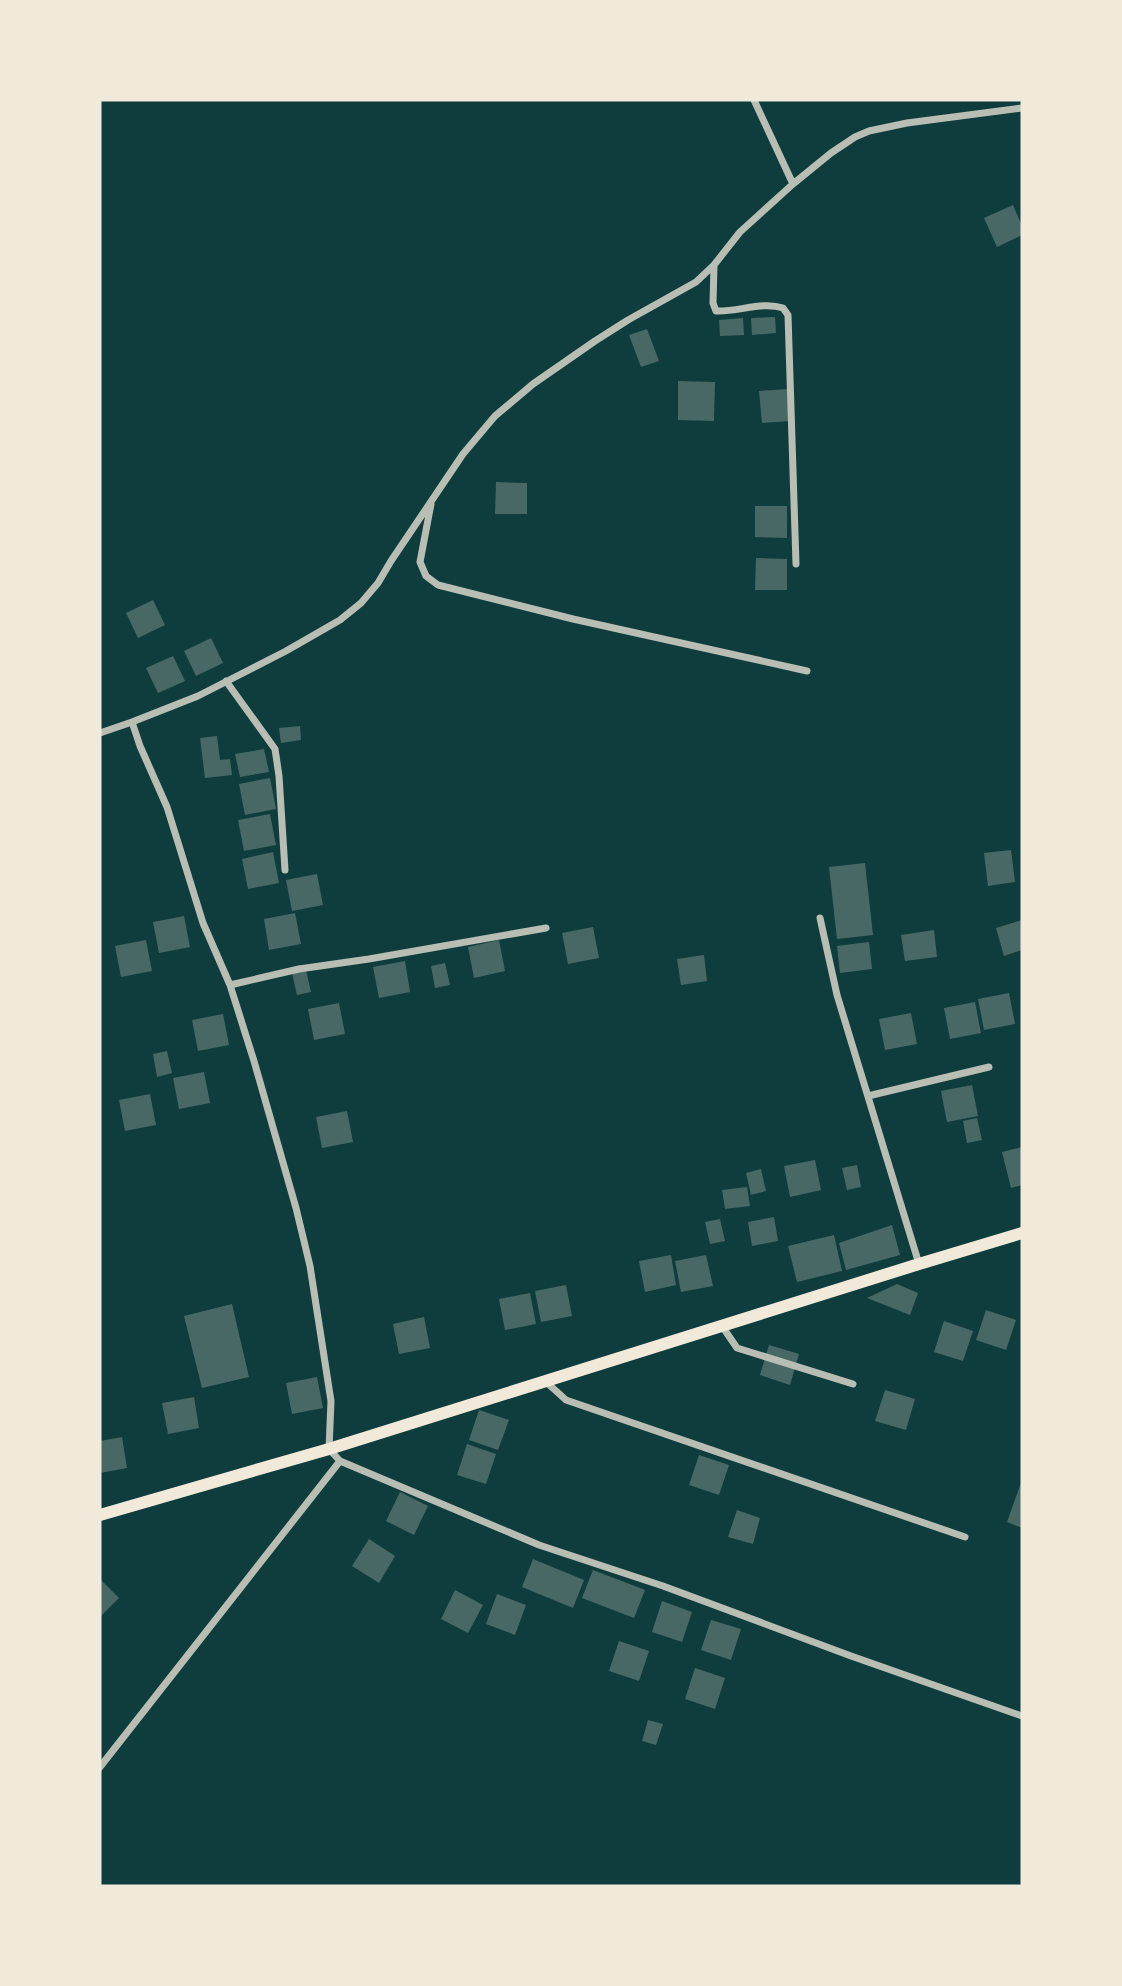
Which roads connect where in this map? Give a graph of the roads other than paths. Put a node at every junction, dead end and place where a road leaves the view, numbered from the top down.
1 (754, 100) edge
2 (1005, 100) edge
3 (1022, 108) edge
4 (1009, 109) junction
5 (793, 184) junction
6 (714, 265) junction
7 (432, 499) junction
8 (796, 564) dead end
9 (807, 671) dead end
10 (226, 681) junction
11 (132, 722) junction
12 (100, 733) edge
13 (285, 870) dead end
14 (820, 918) dead end
15 (546, 928) dead end
16 (230, 985) junction
17 (989, 1067) dead end
18 (868, 1096) junction
19 (1022, 1233) edge
20 (919, 1264) junction
21 (722, 1326) junction
22 (545, 1381) junction
23 (853, 1384) dead end
24 (329, 1449) junction
25 (340, 1461) junction
26 (100, 1515) edge
27 (965, 1537) dead end
28 (1022, 1716) edge
29 (100, 1767) edge

1 - 5 street
2 - 4 street
3 - 4 street
4 - 5 street
5 - 6 street
6 - 7 street
6 - 8 street
7 - 9 street
7 - 10 street
10 - 11 street
10 - 13 street
11 - 12 street
11 - 16 street
14 - 18 street
15 - 16 street
16 - 24 street
17 - 18 street
18 - 20 street
19 - 20 main road
20 - 21 main road
21 - 22 main road
21 - 23 street
22 - 24 main road
22 - 27 street
24 - 25 street
24 - 26 main road
25 - 28 street
25 - 29 street

